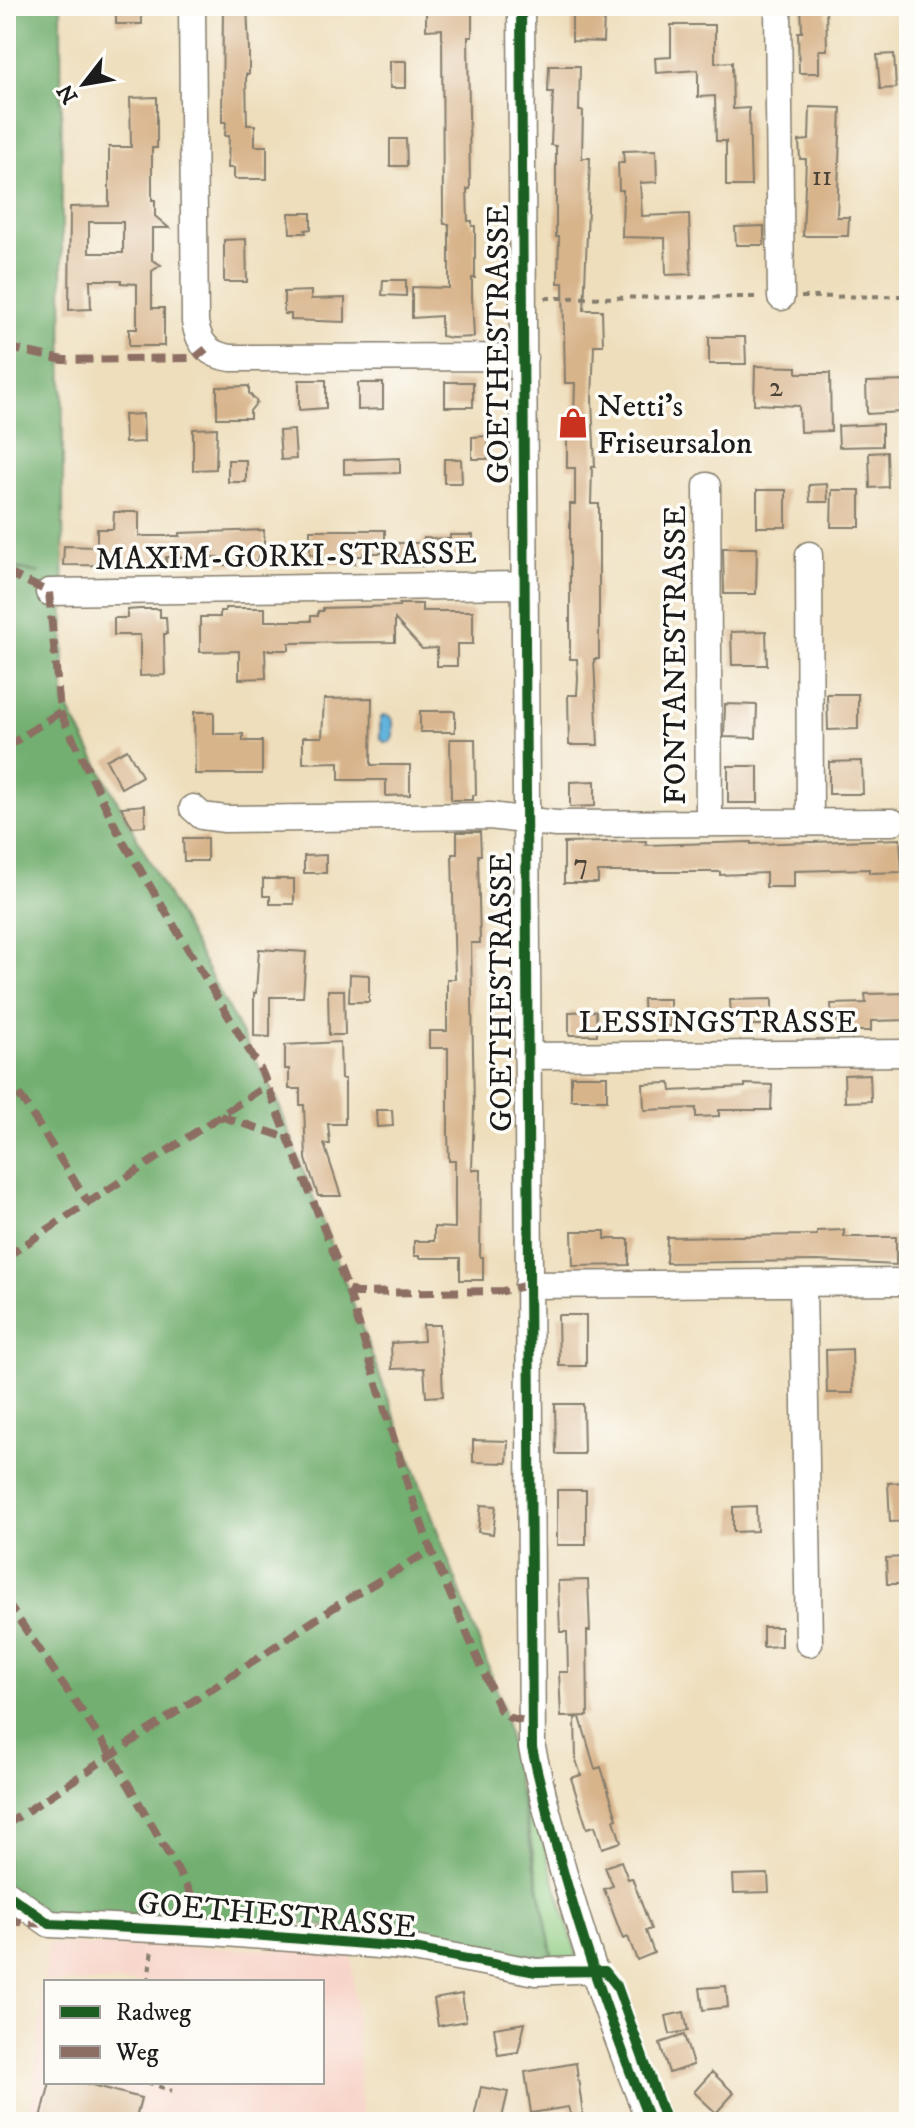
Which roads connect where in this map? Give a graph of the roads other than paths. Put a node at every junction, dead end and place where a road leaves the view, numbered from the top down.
1 (192, 6) edge
2 (521, 6) edge
3 (778, 6) edge
4 (781, 297) dead end
5 (524, 357) junction
6 (707, 486) dead end
7 (809, 555) dead end
8 (525, 585) junction
9 (49, 592) dead end
10 (193, 808) dead end
11 (525, 821) junction
12 (810, 822) junction
13 (892, 822) dead end
14 (709, 823) junction
15 (909, 1053) edge
16 (527, 1056) junction
17 (900, 1282) dead end
18 (803, 1284) junction
19 (528, 1285) junction
20 (809, 1643) dead end
21 (6, 1893) edge
22 (594, 1969) junction
23 (650, 2122) edge

1 - 5 street
2 - 5 street, GOETHESTRASSE
3 - 4 street
5 - 8 street, GOETHESTRASSE
6 - 14 street, FONTANESTRASSE
7 - 12 street
8 - 9 street, MAXIM-GORKI-STRASSE
8 - 11 street, GOETHESTRASSE
10 - 11 street, FONTANESTRASSE
11 - 14 street, FONTANESTRASSE
11 - 16 street, GOETHESTRASSE
12 - 13 street, FONTANESTRASSE
12 - 14 street, FONTANESTRASSE
15 - 16 street, LESSINGSTRASSE
16 - 19 street, GOETHESTRASSE
17 - 18 street
18 - 19 street
18 - 20 street
19 - 22 street, GOETHESTRASSE
21 - 22 street, GOETHESTRASSE
22 - 23 street, GOETHESTRASSE

